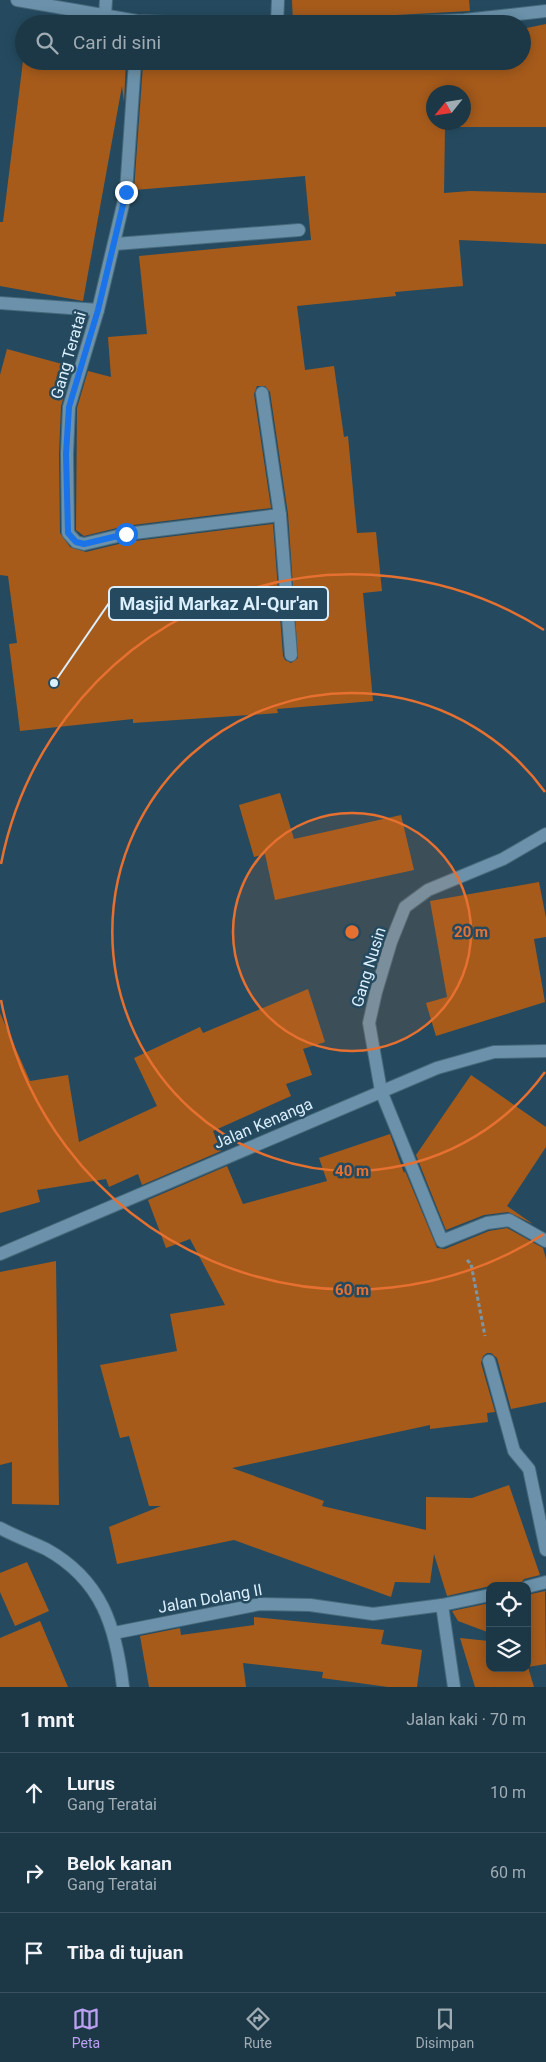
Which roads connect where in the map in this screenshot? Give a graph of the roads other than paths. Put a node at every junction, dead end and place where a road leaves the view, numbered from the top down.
1 (17, 0) edge
2 (106, 0) edge
3 (278, 0) edge
4 (546, 11) edge
5 (105, 15) joint
6 (277, 15) edge
7 (510, 15) edge
8 (134, 70) edge
9 (299, 230) dead end
10 (115, 244) junction
11 (0, 303) edge
12 (98, 310) junction
13 (262, 393) dead end
14 (280, 515) junction
15 (291, 655) dead end
16 (546, 834) edge
17 (546, 1051) edge
18 (380, 1090) junction
19 (546, 1241) edge
20 (0, 1254) edge
21 (489, 1361) road end
22 (0, 1528) edge
23 (546, 1550) edge
24 (546, 1582) edge
25 (531, 1585) edge
26 (486, 1596) edge
27 (442, 1605) junction
28 (114, 1633) junction
29 (123, 1687) edge
30 (454, 1687) edge

1 - 5 street
2 - 5 street
3 - 6 street
4 - 7 street
8 - 10 street, Gang Teratai
9 - 10 street
10 - 12 street, Gang Teratai
11 - 12 street
12 - 14 street, Gang Teratai
13 - 14 street
14 - 15 street
16 - 18 street, Gang Nusin
17 - 18 street, Jalan Kenanga
18 - 19 street, Gang Nusin
18 - 20 street, Jalan Kenanga
21 - 23 street
22 - 28 street
24 - 25 street
26 - 27 street, Jalan Dolang II
27 - 28 street, Jalan Dolang II
27 - 30 street
28 - 29 street

